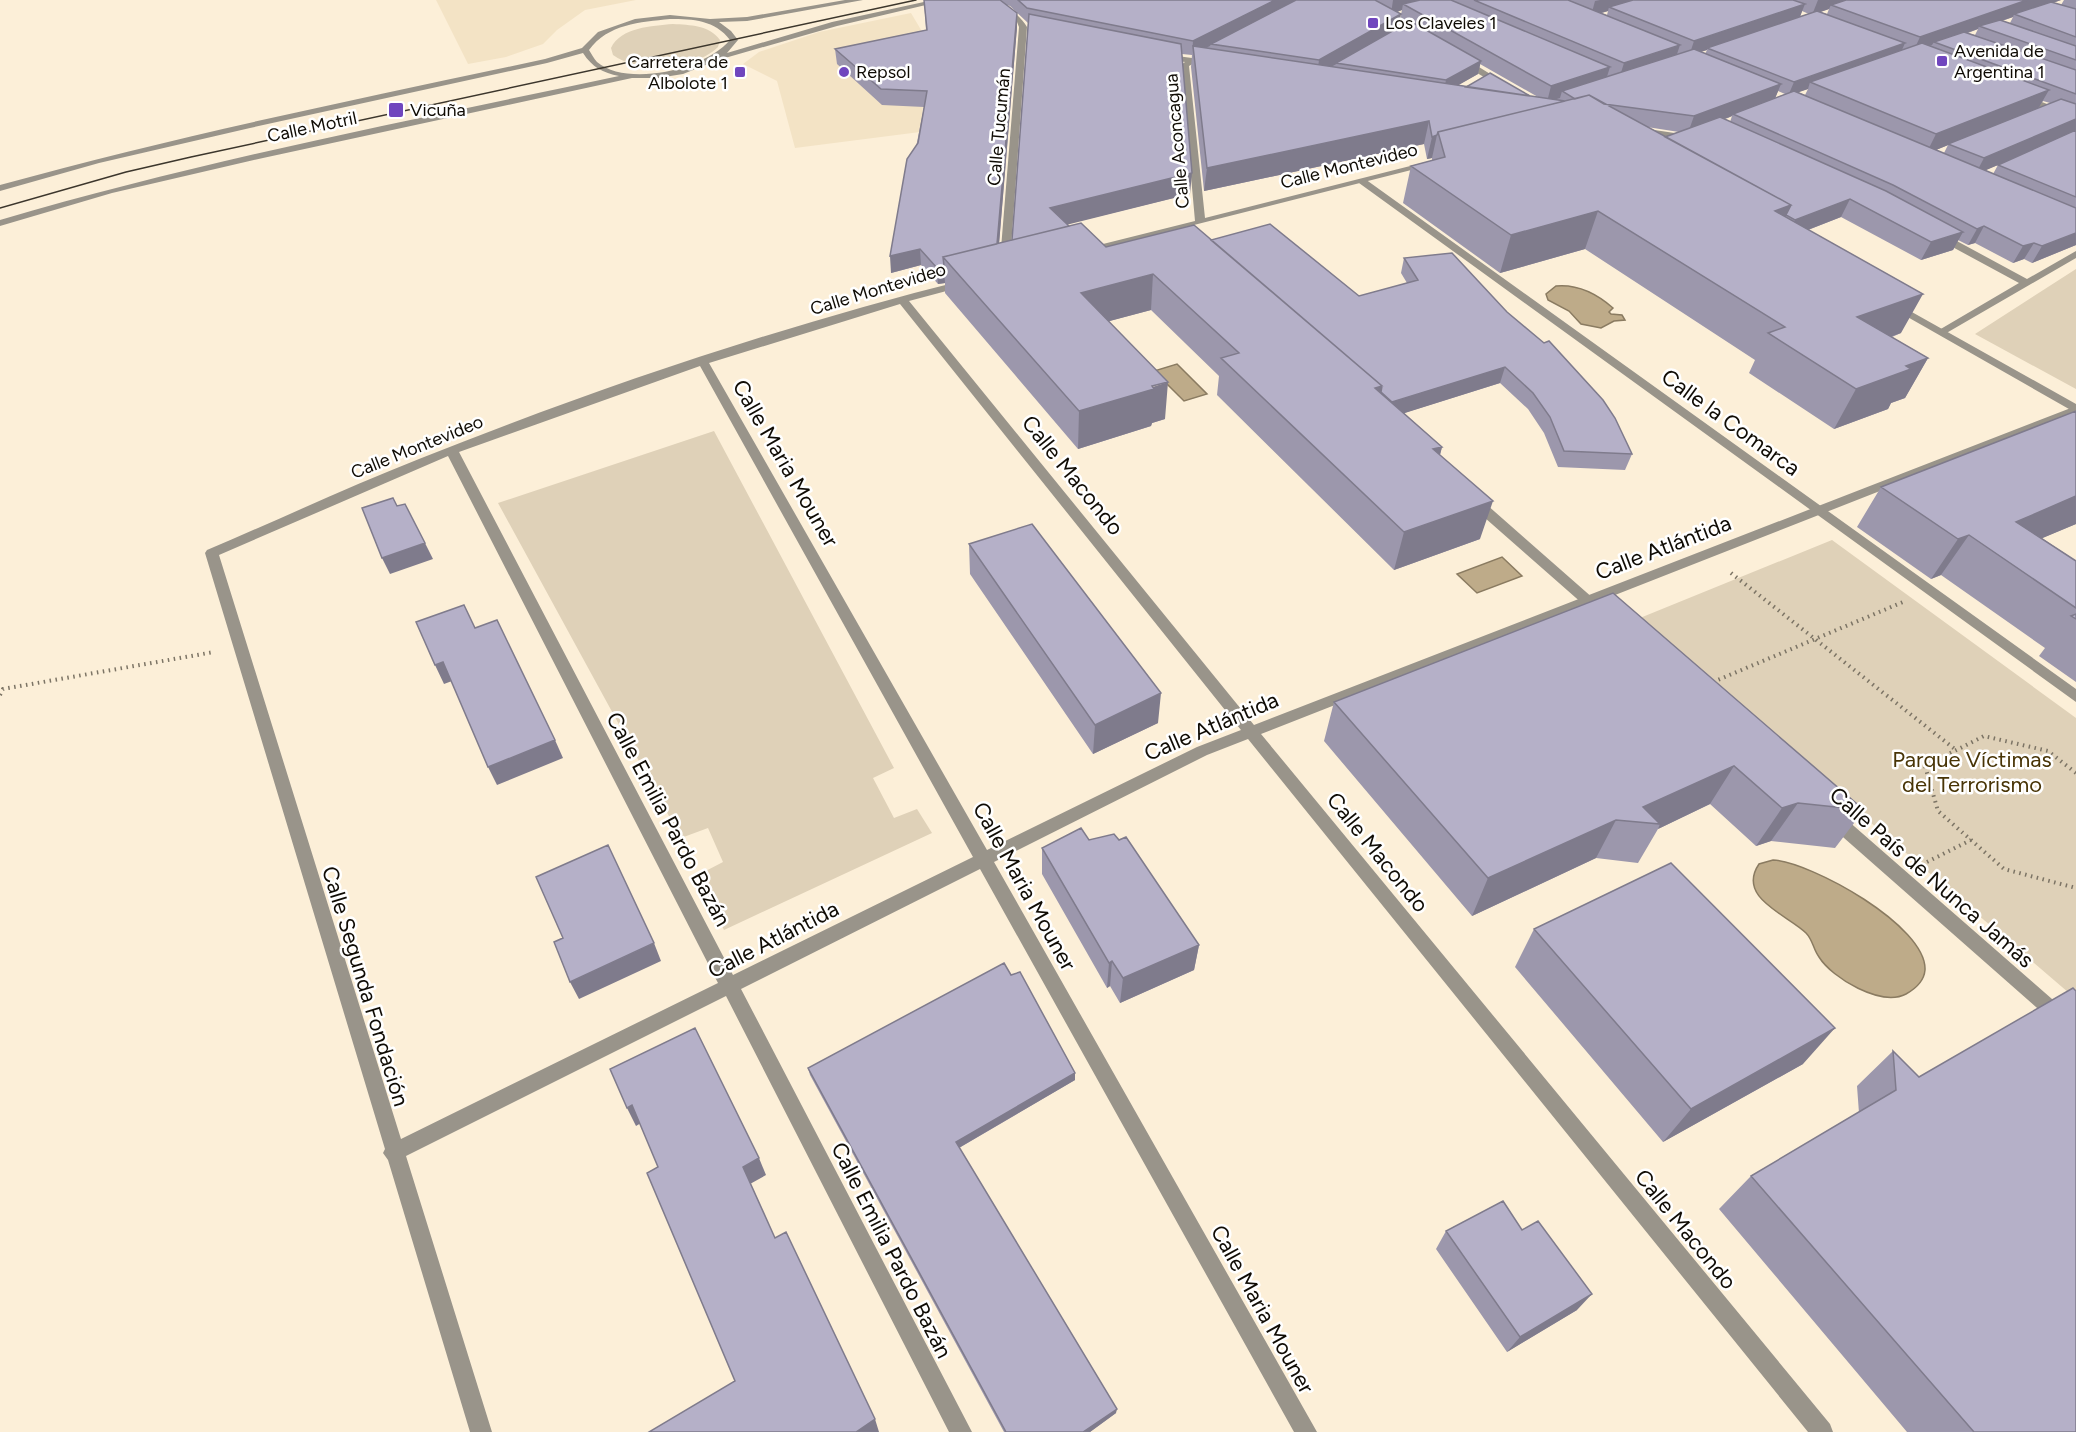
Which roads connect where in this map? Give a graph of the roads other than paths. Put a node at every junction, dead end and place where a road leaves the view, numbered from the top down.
1 (859, 0) edge
2 (943, 0) edge
3 (990, 0) edge
4 (706, 20) junction
5 (1023, 27) junction
6 (1035, 29) edge
7 (585, 50) junction
8 (1213, 51) edge
9 (1159, 54) edge
10 (1457, 58) edge
11 (719, 59) junction
12 (1193, 61) junction
13 (1227, 66) edge
14 (635, 75) junction
15 (1516, 92) edge
16 (2009, 93) edge
17 (2052, 109) junction
18 (2042, 113) edge
19 (2076, 118) edge
20 (1634, 130) edge
21 (1672, 145) edge
22 (1441, 161) edge
23 (1362, 181) junction
24 (0, 188) edge
25 (1200, 222) junction
26 (0, 224) edge
27 (1923, 228) edge
28 (1167, 231) junction
29 (1185, 247) edge
30 (1080, 253) edge
31 (2076, 254) edge
32 (1015, 270) edge
33 (981, 278) edge
34 (2027, 283) junction
35 (1882, 298) edge
36 (902, 299) junction
37 (1943, 332) junction
38 (703, 362) junction
39 (2076, 409) edge
40 (452, 451) junction
41 (1462, 490) edge
42 (1818, 510) junction
43 (212, 553) joint
44 (1587, 601) junction
45 (1604, 616) edge
46 (2076, 697) edge
47 (1251, 732) junction
48 (1821, 807) edge
49 (984, 858) junction
50 (731, 986) junction
51 (2076, 1031) edge
52 (393, 1152) junction
53 (481, 1432) edge
54 (961, 1432) edge
55 (1306, 1432) edge
56 (1822, 1432) edge

1 - 4 street
2 - 11 street
3 - 5 street
4 - 7 street
4 - 11 street
5 - 6 street
5 - 32 street, Calle Tucumán
7 - 14 street
7 - 24 street, Calle Motril
8 - 12 street
9 - 12 street
10 - 15 street
11 - 14 street
12 - 13 street
12 - 25 street, Calle Aconcagua
14 - 26 street, Calle Motril
16 - 17 street
17 - 18 street
17 - 19 street
20 - 21 street
22 - 23 street, Calle Montevideo
23 - 25 street, Calle Montevideo
23 - 42 street, Calle la Comarca
25 - 28 street, Calle Montevideo
27 - 34 street
28 - 29 street
28 - 30 street, Calle Montevideo
31 - 34 street
33 - 36 street, Calle Montevideo
34 - 37 street
35 - 37 street
36 - 38 street, Calle Montevideo
36 - 47 street, Calle Macondo
37 - 39 street
38 - 40 street, Calle Montevideo
38 - 49 street, Calle Maria Mouner
39 - 42 street, Calle Atlántida
40 - 43 street, Calle Montevideo
40 - 50 street, Calle Emilia Pardo Bazán
41 - 44 street
42 - 44 street, Calle Atlántida
42 - 46 street, Calle la Comarca
43 - 52 street, Calle Segunda Fondación
44 - 45 street
44 - 47 street, Calle Atlántida
47 - 49 street, Calle Atlántida
47 - 56 street, Calle Macondo
48 - 51 street, Calle País de Nunca Jamás
49 - 50 street, Calle Atlántida
49 - 55 street, Calle Maria Mouner
50 - 52 street, Calle Atlántida
50 - 54 street, Calle Emilia Pardo Bazán
52 - 53 street, Calle Segunda Fondación

